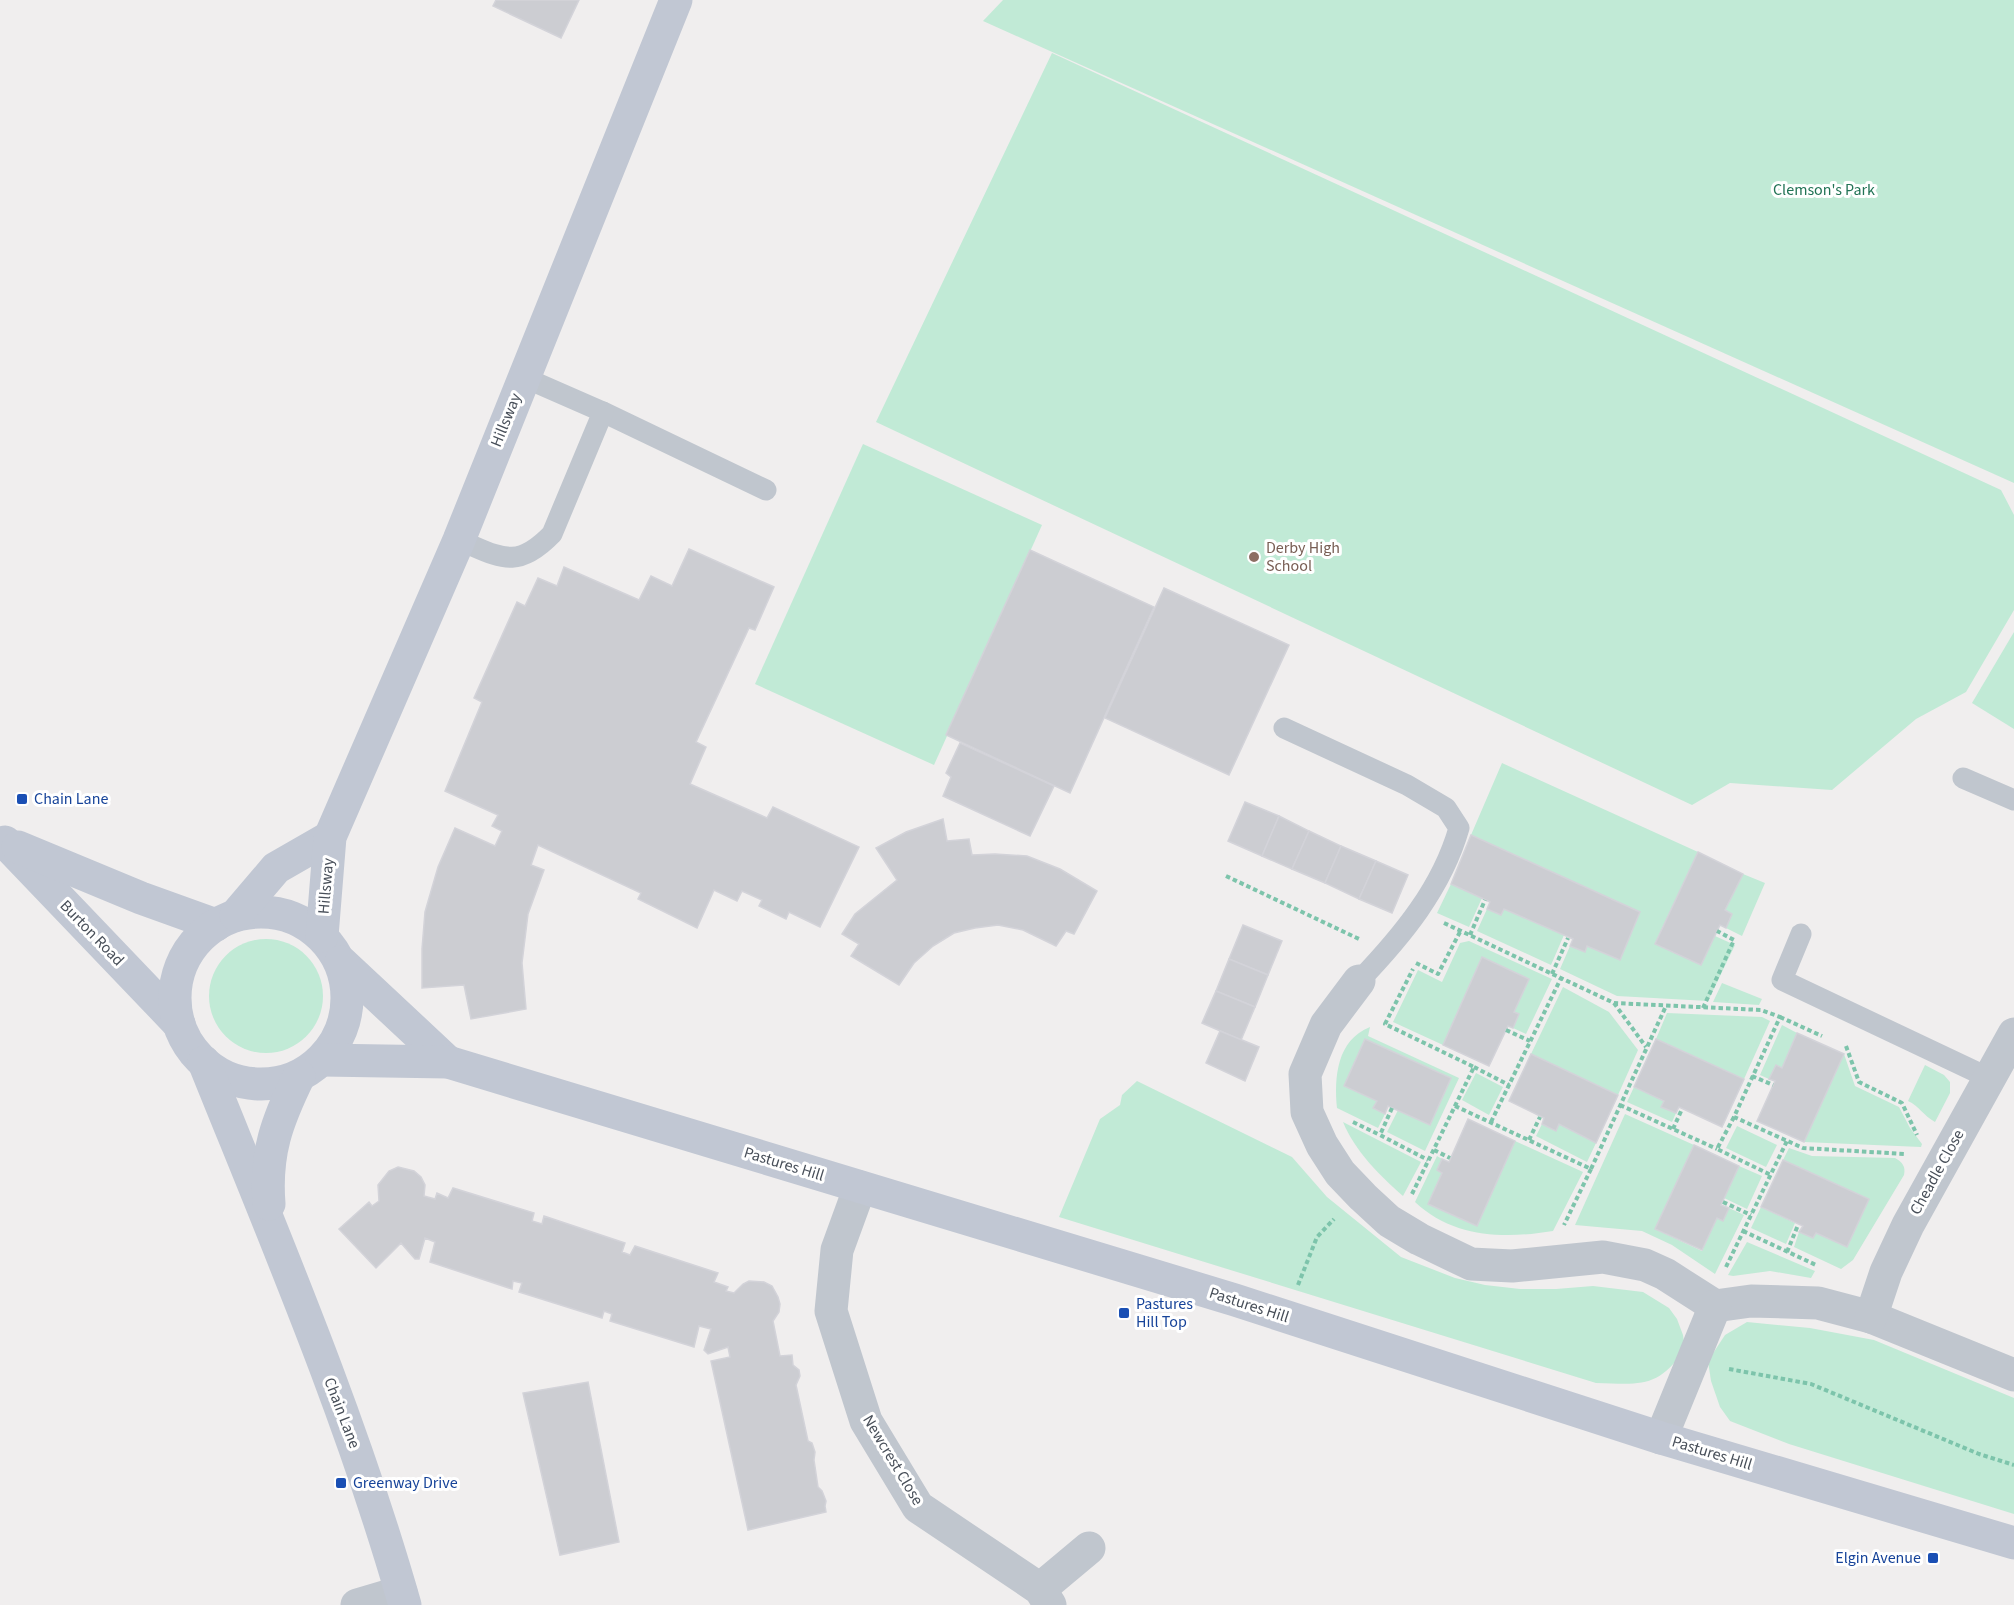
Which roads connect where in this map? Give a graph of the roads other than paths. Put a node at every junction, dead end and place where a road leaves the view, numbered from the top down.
1 (676, 0) edge
2 (523, 377) junction
3 (603, 412) junction
4 (766, 490) dead end
5 (459, 540) junction
6 (1284, 728) dead end
7 (1963, 778) dead end
8 (2014, 800) edge
9 (330, 837) junction
10 (2, 840) edge
11 (226, 920) junction
12 (1801, 934) dead end
13 (322, 936) junction
14 (341, 962) junction
15 (1359, 981) joint
16 (179, 1024) junction
17 (2014, 1034) edge
18 (204, 1062) junction
19 (448, 1062) junction
20 (311, 1068) junction
21 (1989, 1078) junction
22 (860, 1187) junction
23 (270, 1224) junction
24 (1712, 1304) junction
25 (1871, 1317) junction
26 (2014, 1375) edge
27 (1661, 1438) junction
28 (2014, 1543) edge
29 (1089, 1548) dead end
30 (1045, 1597) edge
31 (403, 1598) edge
32 (357, 1605) edge

1 - 2 street, Hillsway
2 - 3 lane
2 - 5 street, Hillsway
3 - 4 lane
3 - 5 lane
5 - 9 street, Hillsway
6 - 15 lane
7 - 8 lane
9 - 11 street, Hillsway
9 - 13 street, Hillsway
10 - 11 street, Burton Road
10 - 16 street, Burton Road
11 - 13 street
11 - 16 street
12 - 21 lane
13 - 14 street
14 - 19 street, Pastures Hill
14 - 20 street
15 - 24 street
16 - 18 street
17 - 21 street, Cheadle Close
18 - 20 street
18 - 23 street, Chain Lane
19 - 20 street, Pastures Hill
19 - 22 street, Pastures Hill
20 - 23 street, Chain Lane
21 - 25 street, Cheadle Close
22 - 27 street, Pastures Hill
22 - 30 street, Newcrest Close
23 - 31 street, Chain Lane
24 - 25 street
24 - 27 street
25 - 26 street
27 - 28 street, Pastures Hill
29 - 30 street
31 - 32 street

